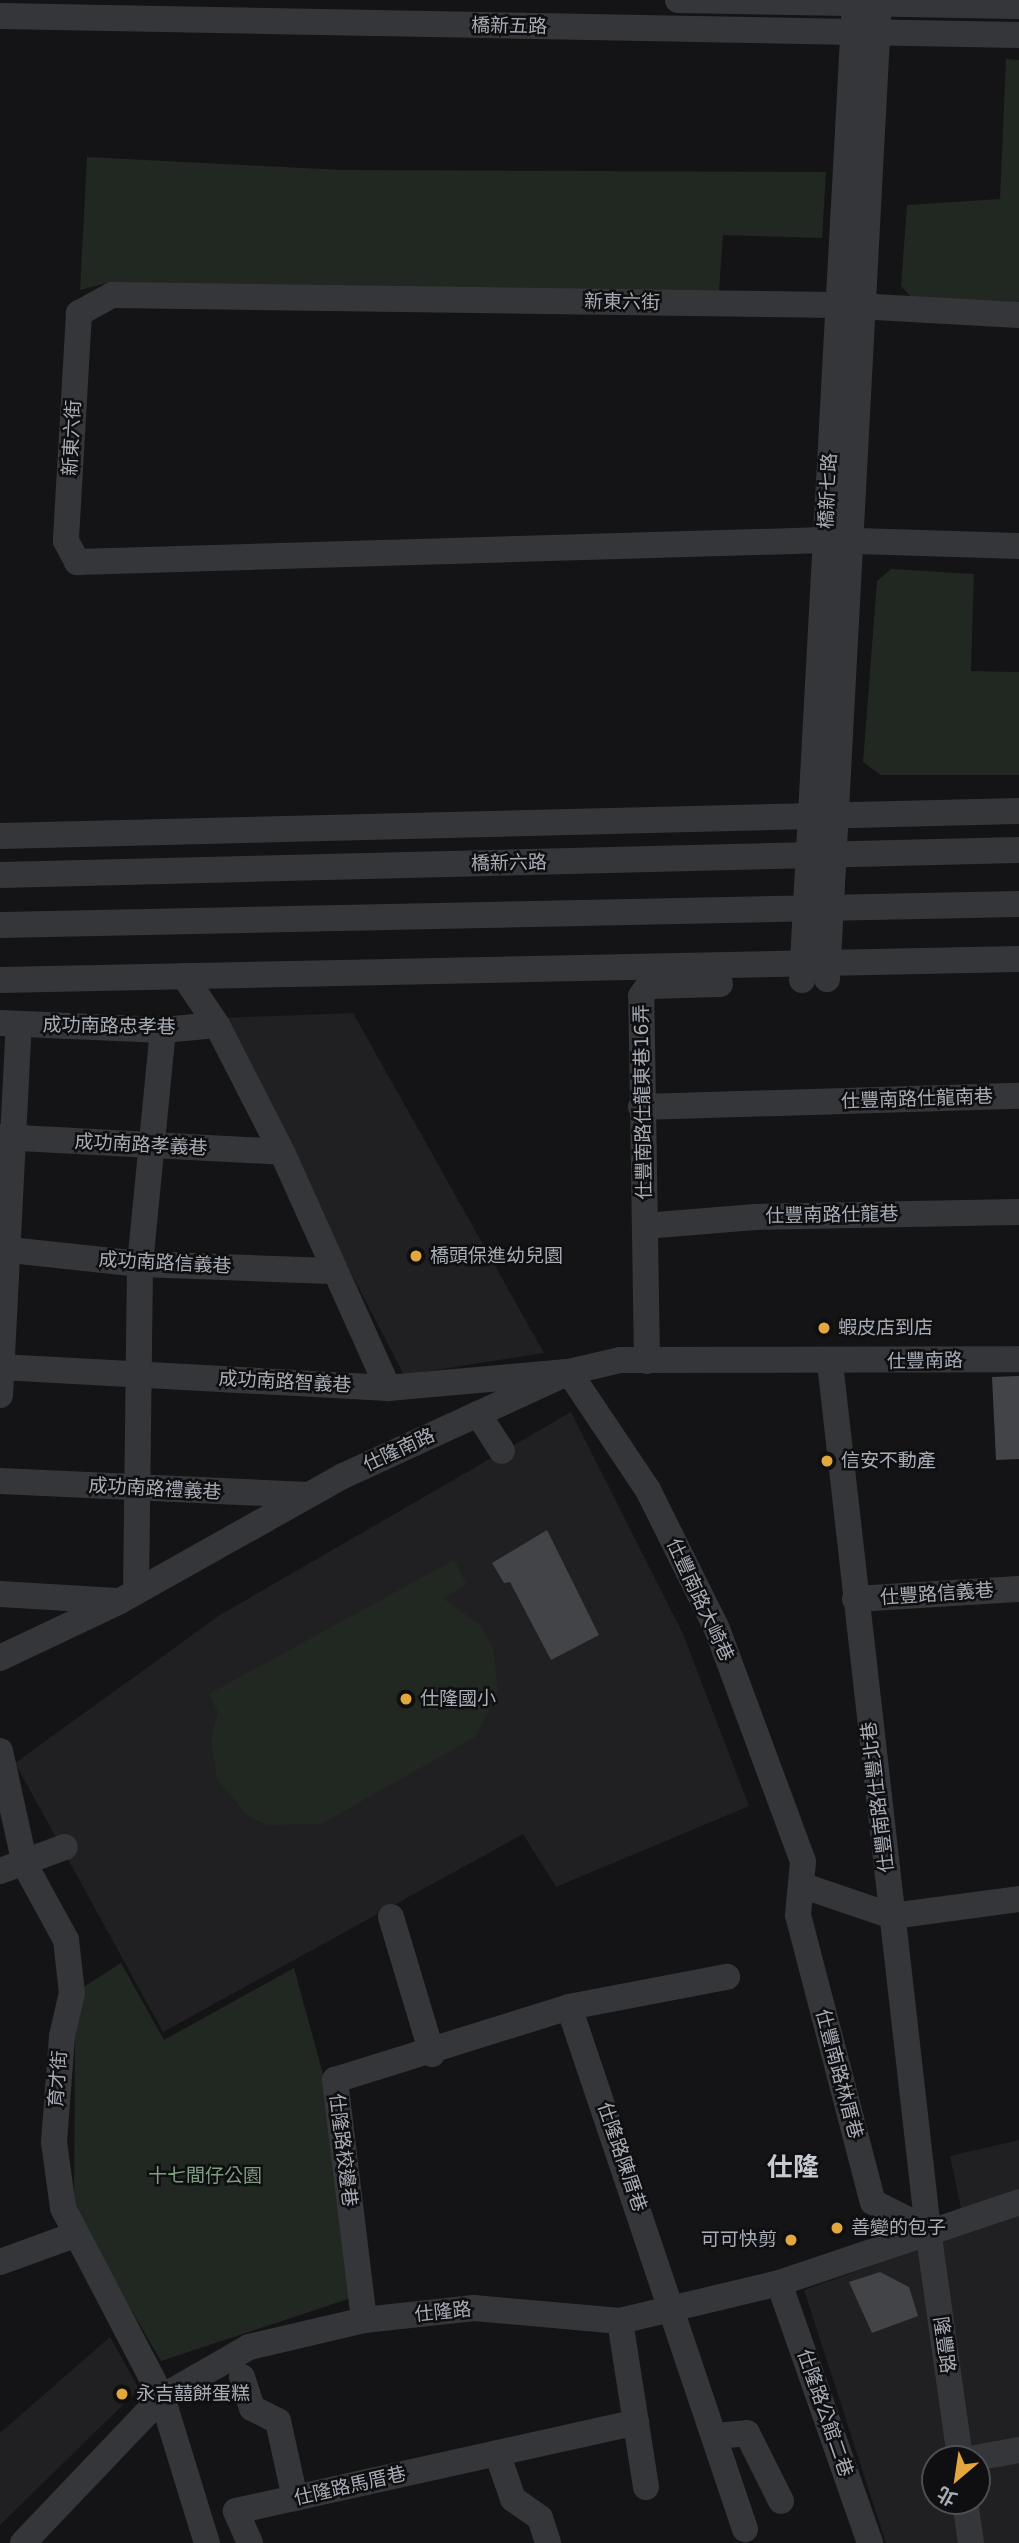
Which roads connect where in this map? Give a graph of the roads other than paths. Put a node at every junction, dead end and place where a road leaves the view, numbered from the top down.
1 (678, 0) edge
2 (867, 2) edge
3 (1019, 6) edge
4 (0, 16) edge
5 (865, 33) junction
6 (1019, 35) edge
7 (850, 306) junction
8 (1019, 315) edge
9 (837, 540) junction
10 (1019, 546) edge
11 (1019, 811) edge
12 (821, 816) junction
13 (0, 836) edge
14 (1019, 850) edge
15 (818, 855) junction
16 (0, 875) edge
17 (1019, 904) edge
18 (817, 908) junction
19 (0, 925) edge
20 (1019, 959) edge
21 (815, 972) junction
22 (184, 976) junction
23 (0, 980) edge
24 (10, 1024) edge
25 (217, 1025) junction
26 (163, 1030) junction
27 (1019, 1096) edge
28 (641, 1107) junction
29 (5, 1137) edge
30 (153, 1146) junction
31 (282, 1152) junction
32 (1019, 1212) edge
33 (645, 1226) junction
34 (3, 1250) edge
35 (140, 1264) junction
36 (331, 1271) junction
37 (1019, 1359) edge
38 (647, 1361) junction
39 (830, 1363) junction
40 (1, 1367) edge
41 (569, 1371) junction
42 (138, 1374) junction
43 (387, 1388) junction
44 (0, 1395) edge
45 (478, 1414) junction
46 (502, 1451) dead end
47 (0, 1481) edge
48 (139, 1490) junction
49 (309, 1495) junction
50 (1019, 1589) edge
51 (0, 1594) edge
52 (128, 1596) junction
53 (855, 1599) junction
54 (0, 1658) edge
55 (0, 1751) edge
56 (65, 1847) dead end
57 (13, 1868) edge
58 (801, 1885) junction
59 (1019, 1899) edge
60 (892, 1916) junction
61 (391, 1917) dead end
62 (727, 1977) dead end
63 (569, 2007) junction
64 (432, 2054) junction
65 (1019, 2202) edge
66 (928, 2230) junction
67 (74, 2235) junction
68 (0, 2262) edge
69 (779, 2283) junction
70 (674, 2307) junction
71 (364, 2320) junction
72 (620, 2321) junction
73 (242, 2377) dead end
74 (162, 2397) junction
75 (636, 2422) junction
76 (715, 2436) junction
77 (958, 2445) edge
78 (1019, 2450) edge
79 (497, 2453) junction
80 (991, 2455) edge
81 (646, 2487) dead end
82 (295, 2498) junction
83 (781, 2501) dead end
84 (967, 2515) edge
85 (746, 2529) dead end
86 (23, 2543) edge
87 (207, 2543) edge
88 (250, 2543) edge
89 (548, 2543) edge
90 (870, 2543) edge
91 (971, 2543) edge

1 - 2 street
2 - 3 street
2 - 5 street, 橋新七路
4 - 5 street, 橋新五路
5 - 6 street, 橋新五路
5 - 7 street, 橋新七路
7 - 8 street, 新東六街
7 - 9 street, 橋新七路
7 - 9 street, 新東六街
9 - 10 street, 新東六街
9 - 12 street, 橋新七路
11 - 12 street, 橋新六路
12 - 13 street, 橋新六路
12 - 15 street, 橋新七路
14 - 15 street, 橋新六路
15 - 16 street, 橋新六路
15 - 18 street, 橋新七路
17 - 18 street
18 - 19 street
18 - 21 street, 橋新七路
20 - 21 street, 仕豐南路仕龍東巷16弄
21 - 22 street
21 - 28 street, 仕豐南路仕龍東巷16弄
22 - 23 street
22 - 25 street
24 - 26 street, 成功南路忠孝巷
24 - 29 street
25 - 26 street, 成功南路忠孝巷
25 - 31 street
26 - 30 street
27 - 28 street, 仕豐南路仕龍南巷
28 - 33 street, 仕豐南路仕龍東巷16弄
29 - 30 street, 成功南路孝義巷
29 - 34 street
30 - 31 street, 成功南路孝義巷
30 - 35 street
31 - 36 street
32 - 33 street, 仕豐南路仕龍巷
33 - 38 street, 仕豐南路仕龍東巷16弄
34 - 35 street, 成功南路信義巷
34 - 40 street
35 - 36 street, 成功南路信義巷
35 - 42 street
36 - 43 street
37 - 39 street, 仕豐南路
38 - 39 street, 仕隆南路
38 - 41 street, 仕隆南路
39 - 53 street, 仕豐南路仕豐北巷
40 - 42 street, 成功南路智義巷
40 - 44 street
41 - 43 street, 成功南路智義巷
41 - 45 street, 仕隆南路
41 - 58 street, 仕豐南路大崎巷
42 - 43 street, 成功南路智義巷
42 - 48 street
45 - 46 street
45 - 49 street, 仕隆南路
47 - 48 street, 成功南路禮義巷
48 - 49 street, 成功南路禮義巷
48 - 52 street
49 - 52 street, 仕隆南路
50 - 53 street, 仕豐路信義巷
51 - 52 street
52 - 54 street, 仕隆南路
53 - 60 street, 仕豐南路仕豐北巷
55 - 57 street, 育才街
56 - 57 street
57 - 67 street, 育才街
58 - 60 street
58 - 66 street, 仕豐南路林厝巷
59 - 60 street
60 - 66 street, 仕豐南路仕豐北巷
61 - 64 street
62 - 63 street, 仕隆路校邊巷
63 - 64 street, 仕隆路校邊巷
63 - 70 street, 仕隆路陳厝巷
64 - 71 street, 仕隆路校邊巷
65 - 66 street, 仕隆路
66 - 69 street, 仕隆路
66 - 77 street, 隆豐路
67 - 68 street
67 - 74 street, 育才街
69 - 70 street, 仕隆路
69 - 90 street, 仕隆路公館二巷
70 - 72 street, 仕隆路
70 - 76 street, 仕隆路陳厝巷
71 - 72 street, 仕隆路
71 - 74 street, 仕隆路
72 - 75 street
73 - 82 street
74 - 86 street, 仕隆路
74 - 87 street, 育才街
75 - 79 street, 仕隆路馬厝巷
75 - 81 street
76 - 83 street
76 - 85 street, 仕隆路陳厝巷
78 - 80 street
79 - 82 street, 仕隆路馬厝巷
79 - 89 street
82 - 88 street, 仕隆路馬厝巷
84 - 91 street

